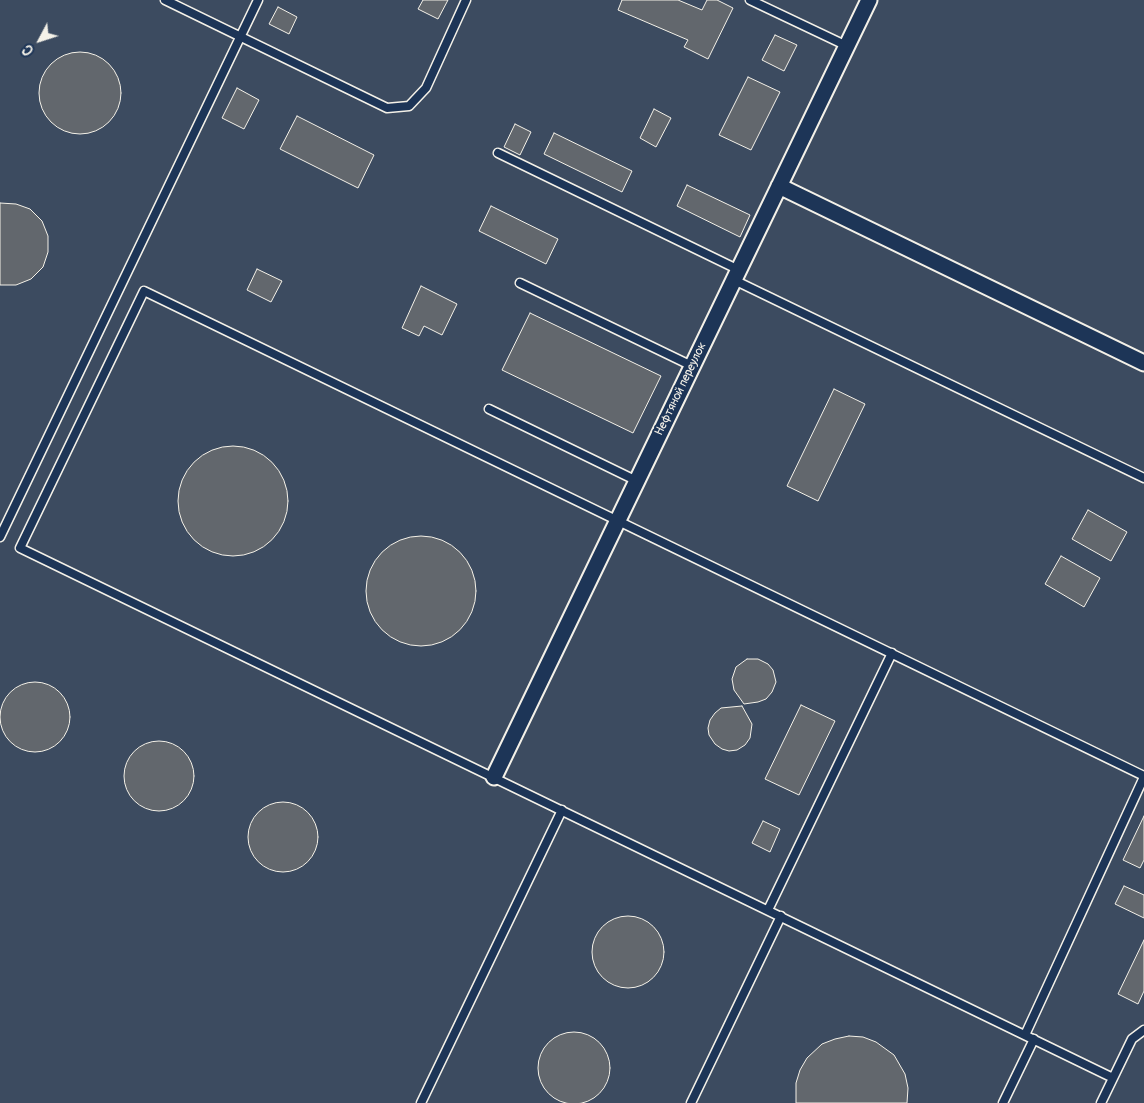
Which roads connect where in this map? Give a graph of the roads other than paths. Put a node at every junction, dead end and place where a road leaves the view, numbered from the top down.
1 (165, 0) edge
2 (258, 0) edge
3 (466, 0) edge
4 (750, 0) edge
5 (869, 0) edge
6 (241, 37) junction
7 (847, 46) junction
8 (498, 154) dead end
9 (779, 186) junction
10 (736, 275) junction
11 (520, 283) dead end
12 (1144, 363) edge
13 (692, 366) junction
14 (488, 409) dead end
15 (1144, 478) edge
16 (637, 481) junction
17 (618, 520) junction
18 (0, 537) edge
19 (892, 653) junction
20 (1144, 776) edge
21 (494, 778) junction
22 (562, 810) junction
23 (768, 910) junction
24 (781, 916) junction
25 (1144, 1030) edge
26 (1025, 1035) junction
27 (1034, 1039) junction
28 (1113, 1078) junction
29 (421, 1103) edge
30 (691, 1103) edge
31 (1003, 1103) edge
32 (1101, 1103) edge

1 - 6 lane
2 - 6 lane
3 - 6 lane
4 - 7 lane
5 - 7 street, Нефтяной переулок
6 - 18 lane
7 - 9 street, Нефтяной переулок
8 - 10 lane
9 - 10 street, Нефтяной переулок
9 - 12 street
10 - 13 street, Нефтяной переулок
10 - 15 lane
11 - 13 lane
13 - 16 street, Нефтяной переулок
14 - 16 lane
16 - 17 street, Нефтяной переулок
17 - 19 lane
17 - 21 street, Нефтяной переулок
17 - 21 lane
19 - 20 lane
19 - 23 lane
20 - 26 lane
21 - 22 lane
22 - 23 lane
22 - 29 lane
23 - 24 lane
24 - 26 lane
24 - 30 lane
25 - 28 lane
26 - 27 lane
27 - 28 lane
27 - 31 lane
28 - 32 lane

